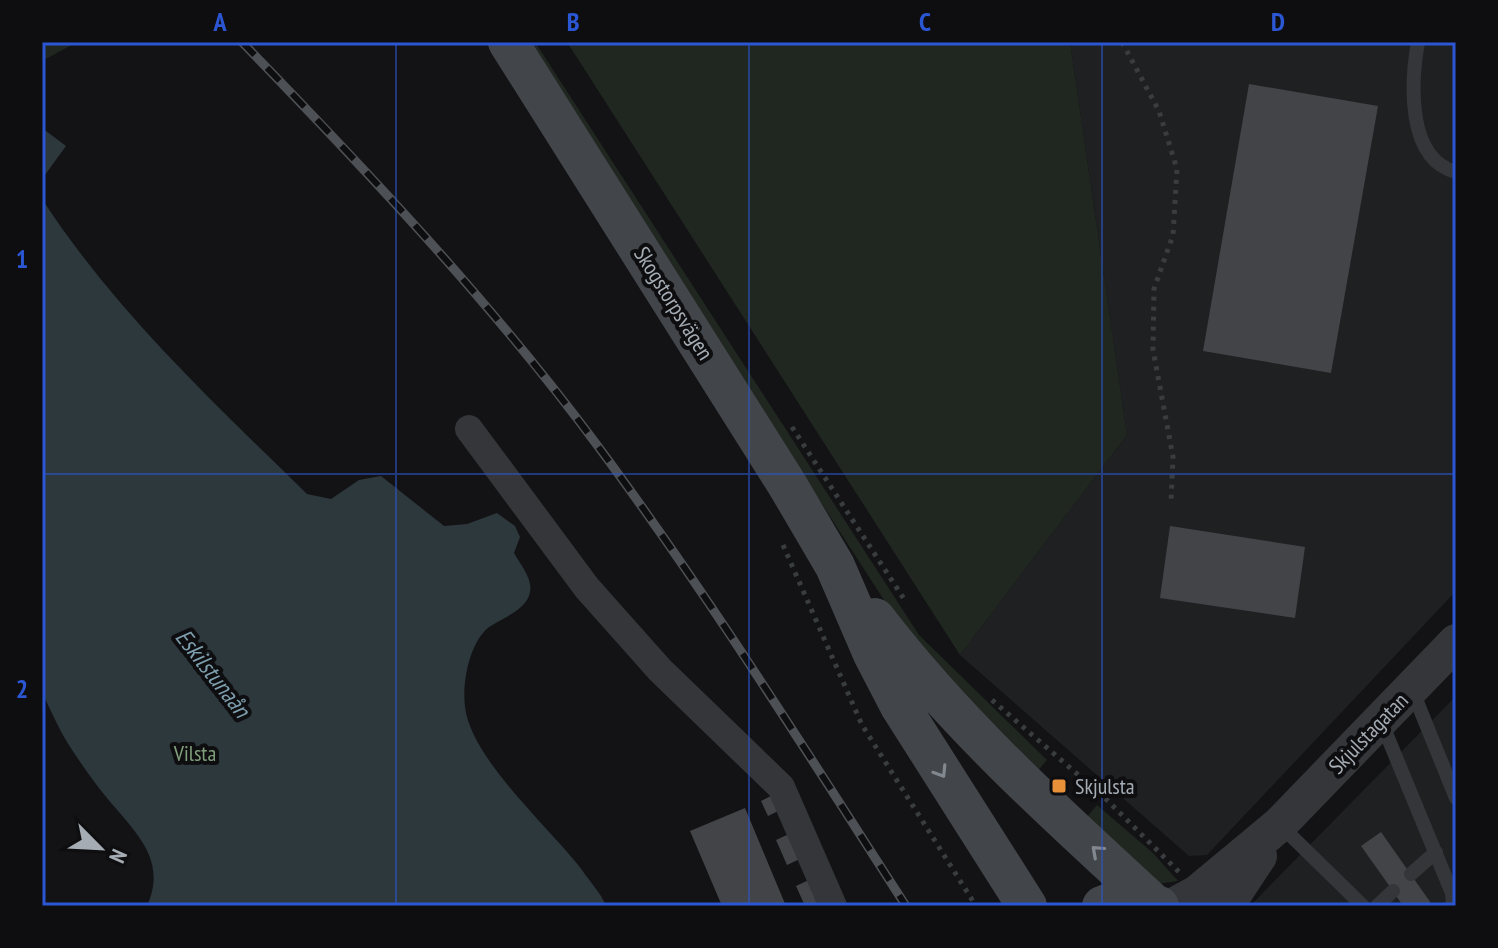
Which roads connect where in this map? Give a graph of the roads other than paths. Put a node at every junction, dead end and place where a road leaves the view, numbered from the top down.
1 (508, 42) edge
2 (1418, 42) edge
3 (1456, 172) edge
4 (469, 429) dead end
5 (835, 566) junction
6 (1456, 642) edge
7 (1411, 688) junction
8 (1380, 719) junction
9 (1456, 798) edge
10 (1280, 824) junction
11 (1436, 852) junction
12 (1411, 874) dead end
13 (1393, 891) dead end
14 (1168, 899) edge
15 (1350, 899) edge
16 (833, 906) edge
17 (1027, 906) edge
18 (1102, 906) edge
19 (1226, 906) edge
20 (1363, 906) edge
21 (1377, 906) edge
22 (1453, 906) edge

1 - 5 main road, Skogstorpsvägen
2 - 3 lane
4 - 16 street
14 -> 5 main road, Skogstorpsvägen
5 -> 17 main road, Skogstorpsvägen
6 - 7 street, Skjulstagatan
7 - 8 street, Skjulstagatan
7 - 9 lane
8 - 10 street, Skjulstagatan
8 - 11 lane
10 - 14 street, Skjulstagatan
10 - 15 lane
10 - 19 street, Skjulstagatan
11 - 12 lane
11 - 22 lane
13 - 21 lane
14 - 18 main road
15 - 20 lane

